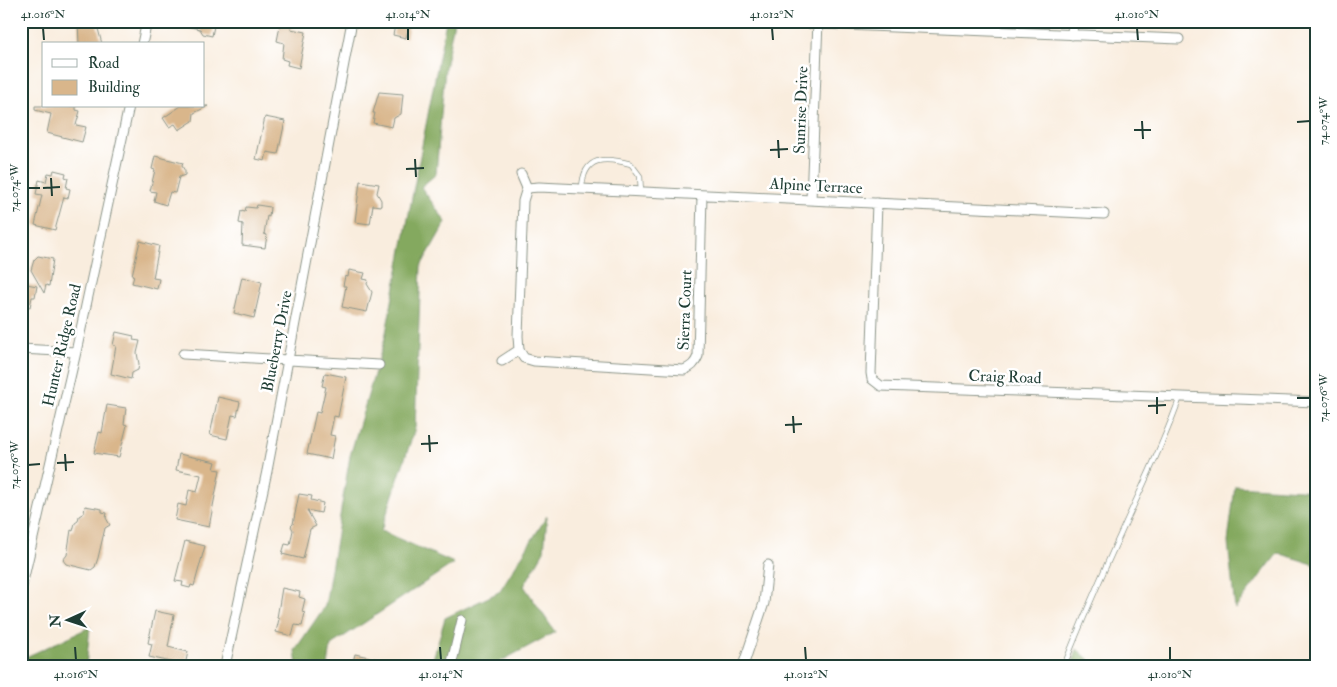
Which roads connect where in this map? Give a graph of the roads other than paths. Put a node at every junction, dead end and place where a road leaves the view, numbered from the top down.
1 (147, 21) edge
2 (352, 21) edge
3 (750, 21) edge
4 (1073, 21) edge
5 (818, 22) edge
6 (1072, 35) junction
7 (1179, 40) dead end
8 (142, 42) edge
9 (129, 108) edge
10 (521, 174) dead end
11 (527, 188) junction
12 (582, 189) junction
13 (641, 192) junction
14 (702, 195) junction
15 (811, 200) junction
16 (877, 203) junction
17 (1104, 214) dead end
18 (21, 349) edge
19 (518, 350) junction
20 (76, 352) junction
21 (183, 354) dead end
22 (288, 359) junction
23 (502, 361) dead end
24 (379, 365) dead end
25 (1180, 397) junction
26 (1316, 402) edge
27 (768, 566) dead end
28 (21, 590) edge
29 (462, 620) dead end
30 (225, 666) edge
31 (451, 666) edge
32 (743, 666) edge
33 (1064, 666) edge

1 - 8 street
2 - 22 street, Blueberry Drive
3 - 5 street
4 - 6 street
5 - 6 street
5 - 15 street, Sunrise Drive
6 - 7 street
9 - 20 street, Hunter Ridge Road
10 - 11 street
11 - 12 street, Alpine Terrace
11 - 19 street
12 - 13 street, Alpine Terrace
12 - 13 lane
13 - 14 street, Alpine Terrace
14 - 15 street, Alpine Terrace
14 - 19 street, Sierra Court
15 - 16 street, Alpine Terrace
16 - 17 street, Alpine Terrace
16 - 25 street, Craig Road
18 - 20 street
19 - 23 street
20 - 28 street, Hunter Ridge Road
21 - 22 street
22 - 24 street
22 - 30 street, Blueberry Drive
25 - 26 street, Craig Road
25 - 33 lane
27 - 32 street
29 - 31 street

